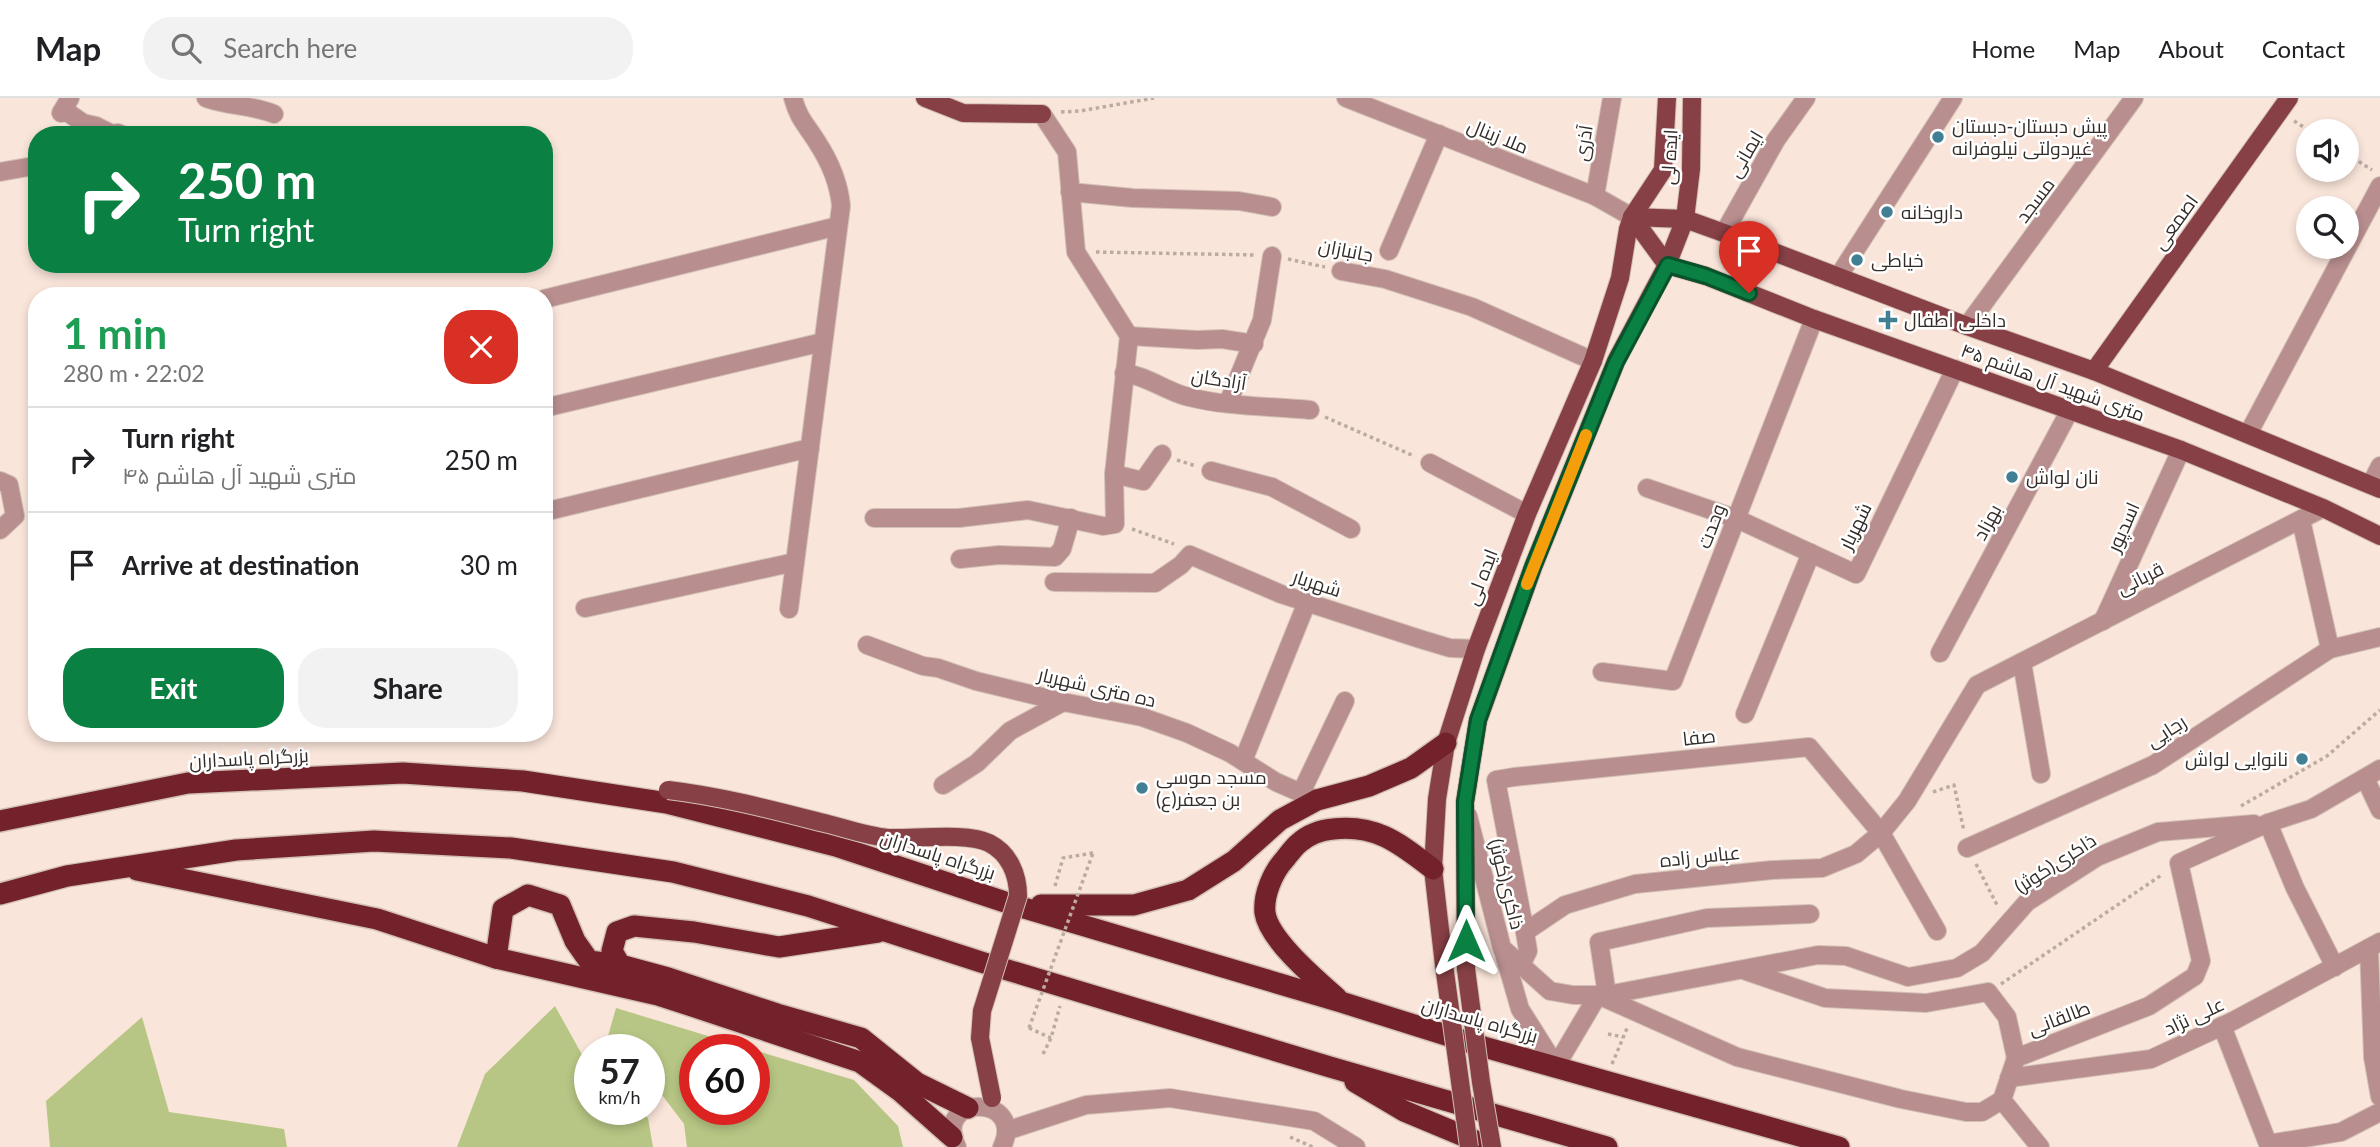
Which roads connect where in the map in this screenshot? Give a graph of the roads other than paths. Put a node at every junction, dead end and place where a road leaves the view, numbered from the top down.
1 (70, 98) edge
2 (206, 98) edge
3 (793, 98) edge
4 (925, 98) edge
5 (1346, 98) edge
6 (1612, 98) edge
7 (1667, 98) edge
8 (1692, 98) edge
9 (1806, 98) edge
10 (1953, 98) edge
11 (2134, 98) edge
12 (2289, 98) edge
13 (274, 114) dead end
14 (1042, 114) joint
15 (96, 126) edge
16 (1438, 134) junction
17 (28, 167) edge
18 (0, 172) edge
19 (2380, 186) edge
20 (1070, 192) junction
21 (1595, 196) junction
22 (1272, 207) dead end
23 (1632, 217) junction
24 (1685, 219) junction
25 (838, 226) junction
26 (1724, 233) junction
27 (1388, 251) dead end
28 (1272, 256) road end
29 (1668, 265) junction
30 (1341, 271) road end
31 (1838, 277) junction
32 (553, 297) edge
33 (1814, 319) junction
34 (1968, 326) junction
35 (1129, 335) junction
36 (823, 342) junction
37 (1254, 344) junction
38 (1593, 361) junction
39 (1955, 369) junction
40 (2094, 371) junction
41 (1124, 373) junction
42 (1228, 403) junction
43 (553, 406) edge
44 (1310, 410) road end
45 (2070, 410) junction
46 (2248, 434) junction
47 (810, 449) junction
48 (2181, 450) junction
49 (1162, 454) road end
50 (1430, 463) road end
51 (2380, 466) edge
52 (1211, 471) road end
53 (1114, 474) junction
54 (0, 481) edge
55 (2377, 486) edge
56 (1647, 488) dead end
57 (2323, 508) junction
58 (553, 510) edge
59 (1527, 514) junction
60 (1071, 518) junction
61 (874, 519) dead end
62 (1737, 519) junction
63 (2301, 520) junction
64 (0, 530) edge
65 (1351, 530) dead end
66 (2380, 536) edge
67 (1811, 554) junction
68 (960, 559) dead end
69 (795, 562) junction
70 (1054, 582) dead end
71 (1307, 602) junction
72 (585, 608) dead end
73 (789, 609) dead end
74 (2103, 621) junction
75 (2380, 637) edge
76 (867, 645) dead end
77 (1476, 649) junction
78 (2330, 649) junction
79 (1940, 653) dead end
80 (2022, 662) junction
81 (1602, 672) dead end
82 (1345, 701) dead end
83 (1063, 702) junction
84 (1745, 714) dead end
85 (1446, 743) junction
86 (1242, 761) junction
87 (2373, 773) edge
88 (2041, 774) dead end
89 (943, 785) dead end
90 (622, 797) junction
91 (1309, 797) junction
92 (1465, 802) junction
93 (2380, 810) edge
94 (0, 821) edge
95 (2268, 823) junction
96 (1881, 833) junction
97 (1967, 848) dead end
98 (125, 867) junction
99 (1433, 869) junction
100 (0, 894) edge
101 (1014, 905) junction
102 (1810, 914) dead end
103 (884, 931) junction
104 (1937, 931) dead end
105 (1525, 932) junction
106 (2374, 945) edge
107 (1502, 948) junction
108 (496, 958) junction
109 (620, 965) junction
110 (1521, 965) junction
111 (2335, 967) junction
112 (1743, 970) junction
113 (1602, 995) junction
114 (1341, 1002) junction
115 (2222, 1026) junction
116 (2376, 1057) edge
117 (2016, 1058) junction
118 (1556, 1066) junction
119 (1330, 1067) junction
120 (2009, 1078) junction
121 (2380, 1097) edge
122 (2002, 1100) junction
123 (992, 1103) junction
124 (968, 1108) junction
125 (2380, 1112) edge
126 (1004, 1139) edge
127 (955, 1142) edge
128 (1356, 1147) edge
129 (1469, 1147) edge
130 (1491, 1147) edge
131 (1607, 1147) edge
132 (1839, 1147) edge
133 (2040, 1147) edge

1 - 15 street
2 - 13 street
3 - 25 street
4 - 14 main road
5 - 16 street, ملا زینال
6 - 21 street, آذری
7 - 23 main road, ایده لى
8 - 24 main road, ایده لى
9 - 26 street, ایمانی
10 - 31 street
11 - 34 street, مسجد
12 - 40 main road, اصمعی
14 - 20 street
16 - 21 street, ملا زینال
16 - 27 street
17 - 18 street
19 - 46 street
20 - 22 street
20 - 35 street
21 - 23 street, ملا زینال
23 - 24 main road, ۴۵ متری شهید آل هاشم
23 - 29 main road
23 - 38 main road, ایده لی
24 - 26 main road, ۴۵ متری شهید آل هاشم
24 - 29 main road, ایده لى
25 - 32 street
25 - 36 street
26 - 31 main road, ۴۵ متری شهید آل هاشم
28 - 37 street
29 - 33 main road, ۴۵ متری شهید آل هاشم
29 - 92 main road
30 - 38 street, جانبازان
31 - 34 main road, ۴۵ متری شهید آل هاشم
33 - 39 main road, ۴۵ متری شهید آل هاشم
33 - 62 street, وحدت
34 - 40 main road, ۴۵ متری شهید آل هاشم
35 - 37 street
35 - 41 street
36 - 43 street
36 - 47 street
37 - 42 street
38 - 59 main road, ایده لی
39 - 45 main road, ۴۵ متری شهید آل هاشم
39 - 67 street, شهریار
40 - 46 main road, ۴۵ متری شهید آل هاشم
41 - 42 street, آزادگان
41 - 53 street
42 - 44 street, آزادگان
45 - 48 main road, ۴۵ متری شهید آل هاشم
45 - 79 street, بهزاد
46 - 55 main road, ۴۵ متری شهید آل هاشم
47 - 58 street
47 - 69 street
48 - 57 main road, ۴۵ متری شهید آل هاشم
48 - 74 street, اسدپور
49 - 53 street
50 - 59 street
51 - 55 street
52 - 65 street
53 - 60 street
54 - 64 street
56 - 62 street, شهریار
57 - 63 street, قربانی
57 - 66 main road, ۴۵ متری شهید آل هاشم
59 - 77 main road, ایده لی
60 - 61 street
60 - 68 street
62 - 67 street, شهریار
62 - 81 street, وحدت
63 - 74 street, قربانی
63 - 78 street
67 - 84 street
69 - 72 street
69 - 73 street
70 - 71 street, شهریار
71 - 77 street, شهریار
71 - 86 street
74 - 80 street, قربانی
75 - 78 street, رجایی
76 - 83 street, ده متری شهریار
77 - 85 main road, ایده لی
78 - 97 street, رجایی
80 - 88 street
80 - 96 street, قربانی
82 - 91 street
83 - 86 street, ده متری شهریار
83 - 89 street
85 - 91 highway
85 - 99 main road, ایده لی
86 - 91 street, ده متری شهریار
87 - 93 street
87 - 95 street
90 - 94 highway, بزرگراه پاسداران
90 - 101 highway, بزرگراه پاسداران
90 - 123 main road, bridge
91 - 101 highway
92 - 107 street, ذاکری(کوثر)
92 - 130 main road, bridge
95 - 111 street
95 - 112 street, ذاکری(کوثر)
95 - 117 street, طالقانی
96 - 104 street
96 - 105 street, عباس زاده
96 - 105 street, صفا
98 - 100 highway
98 - 103 highway
98 - 108 highway
99 - 114 highway
99 - 129 main road, ایده لی, bridge
101 - 114 highway, بزرگراه پاسداران
102 - 113 street
103 - 109 highway
103 - 119 highway
105 - 110 street, صفا
106 - 111 street, علی نژاد
106 - 116 street
107 - 110 street, ذاکری(کوثر)
107 - 118 street
108 - 109 highway
108 - 127 highway
109 - 124 highway
110 - 113 street, ذاکری(کوثر)
111 - 115 street, علی نژاد
112 - 113 street, ذاکری(کوثر)
112 - 117 street
113 - 118 street
113 - 122 street
114 - 118 highway, بزرگراه پاسداران
115 - 120 street, علی نژاد
115 - 125 street
116 - 121 street
117 - 120 street, طالقانی
118 - 132 highway, بزرگراه پاسداران
119 - 130 highway
119 - 131 highway
120 - 122 street, طالقانی
122 - 133 street
123 - 124 street
123 - 126 street
124 - 127 street
126 - 128 street

